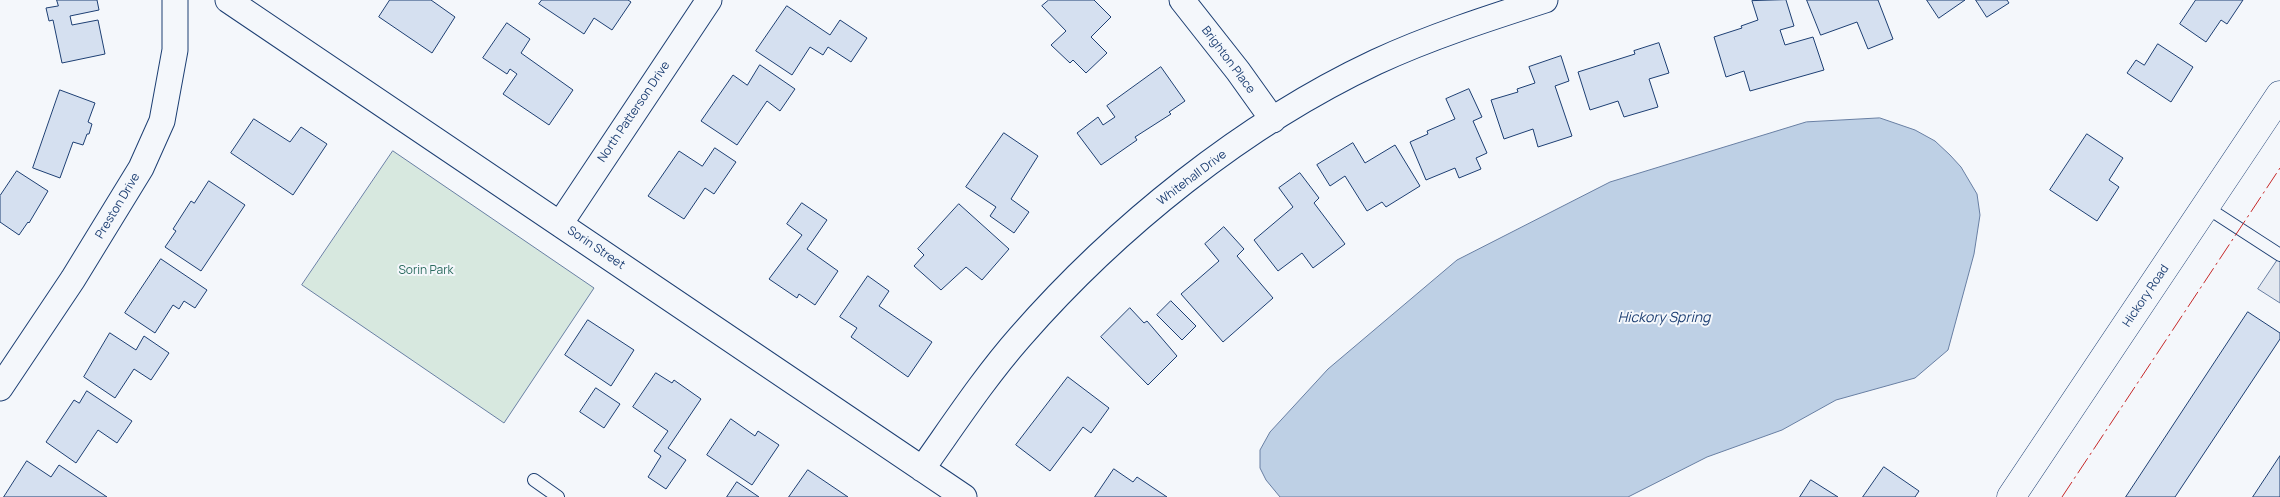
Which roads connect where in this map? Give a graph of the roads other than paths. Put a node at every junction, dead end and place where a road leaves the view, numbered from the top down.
1 (175, 0) edge
2 (228, 0) edge
3 (709, 0) edge
4 (1182, 0) edge
5 (1546, 0) edge
6 (2280, 95) edge
7 (1273, 120) junction
8 (2206, 207) junction
9 (560, 224) junction
10 (2280, 255) edge
11 (0, 388) edge
12 (922, 469) junction
13 (534, 480) dead end
14 (558, 497) edge
15 (964, 497) edge
16 (2011, 497) edge

1 - 11 street, Preston Drive
2 - 9 street, Sorin Street
3 - 9 street, North Patterson Drive
4 - 7 street, Brighton Place
5 - 7 street, Whitehall Drive
6 - 8 street, Hickory Road
7 - 12 street, Whitehall Drive
8 - 10 lane
8 - 16 street, Hickory Road
9 - 12 street, Sorin Street
12 - 15 street, Sorin Street
13 - 14 lane

